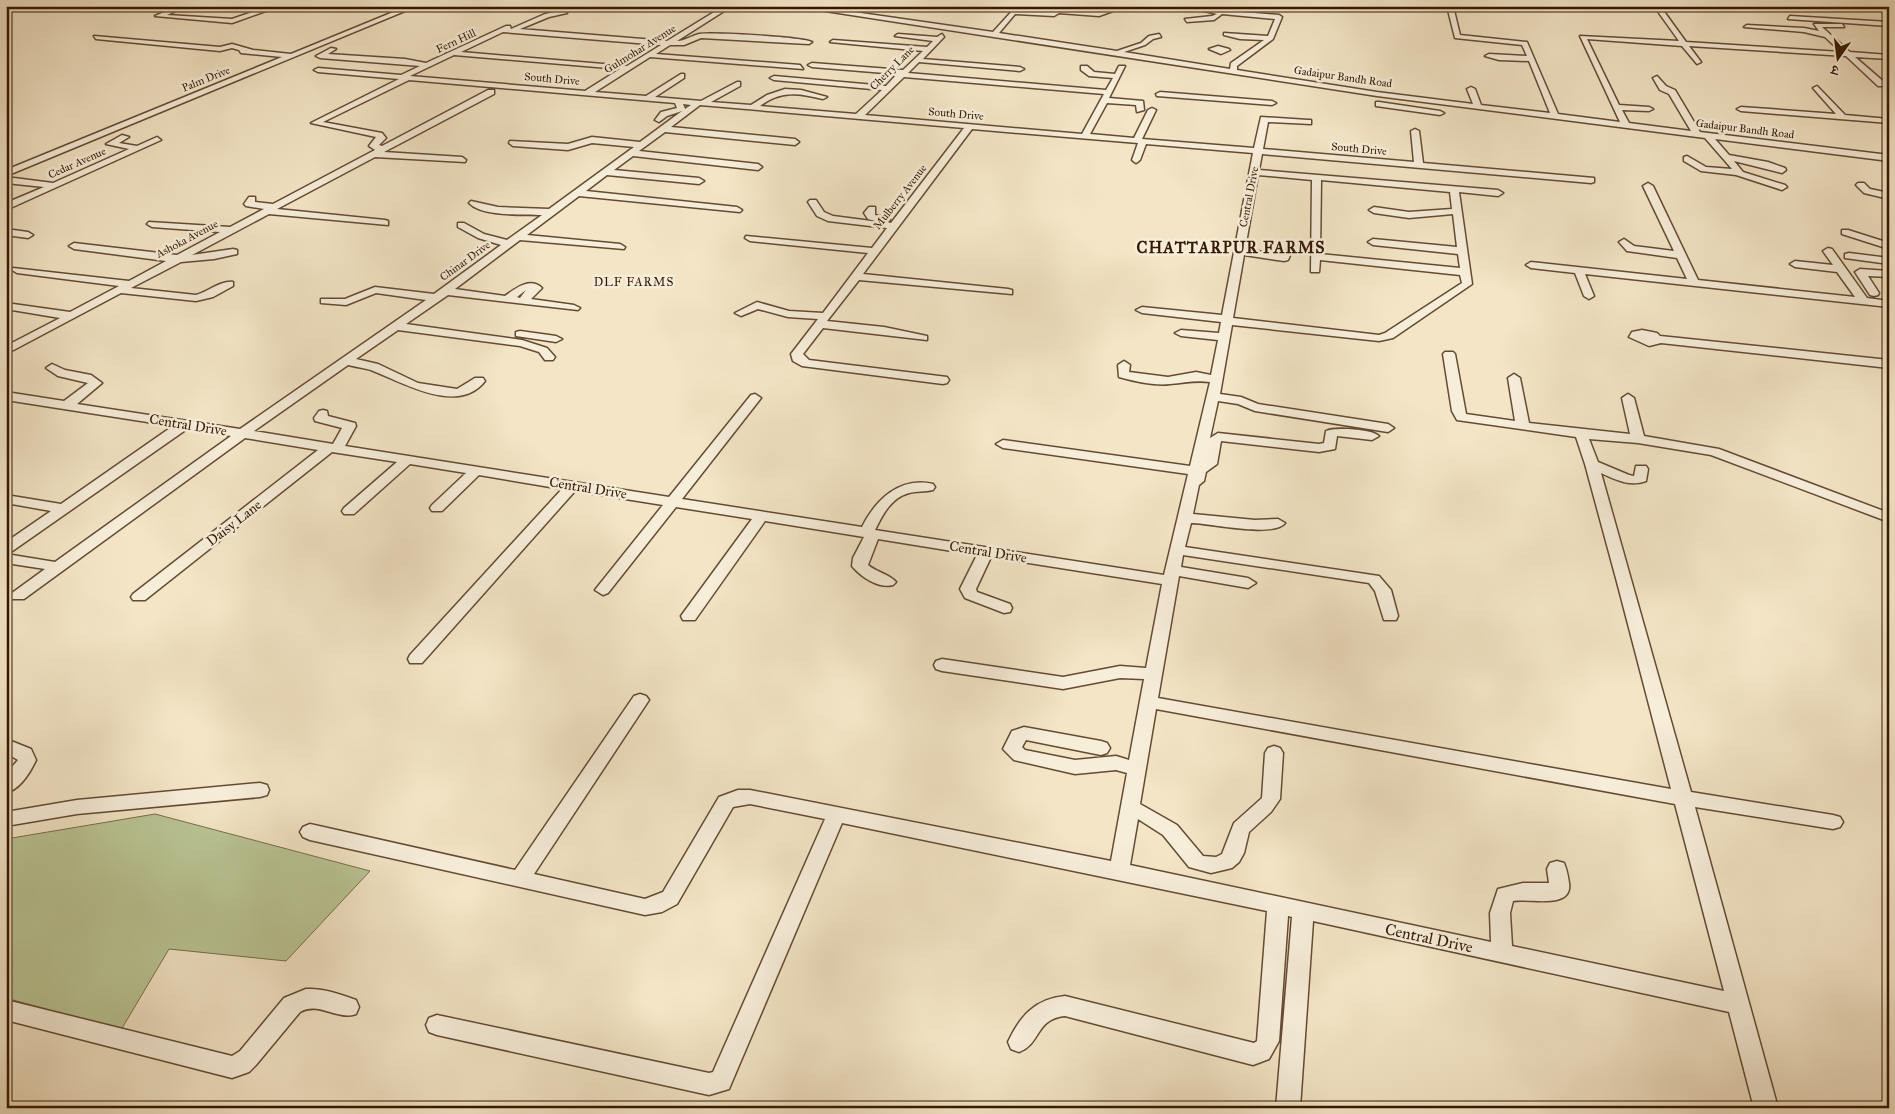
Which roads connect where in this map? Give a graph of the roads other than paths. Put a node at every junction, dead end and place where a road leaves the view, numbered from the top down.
1 (184, 6) edge
2 (277, 6) edge
3 (414, 6) edge
4 (729, 6) edge
5 (782, 6) edge
6 (796, 6) edge
7 (1023, 6) edge
8 (1202, 6) edge
9 (1450, 6) edge
10 (1657, 6) edge
11 (825, 8) edge
12 (1062, 9) edge
13 (1111, 10) dead end
14 (565, 12) dead end
15 (1221, 12) junction
16 (1790, 18) dead end
17 (1187, 20) dead end
18 (518, 22) dead end
19 (1889, 24) edge
20 (1842, 26) dead end
21 (1746, 27) dead end
22 (501, 30) junction
23 (512, 31) junction
24 (685, 32) junction
25 (997, 32) junction
26 (1506, 32) dead end
27 (619, 33) dead end
28 (1226, 34) dead end
29 (1826, 35) junction
30 (898, 36) dead end
31 (1159, 36) dead end
32 (96, 37) dead end
33 (768, 37) dead end
34 (609, 38) junction
35 (735, 38) dead end
36 (1271, 38) junction
37 (207, 40) dead end
38 (809, 42) dead end
39 (833, 42) dead end
40 (1522, 42) junction
41 (1683, 42) junction
42 (668, 43) junction
43 (189, 46) junction
44 (220, 49) junction
45 (333, 49) dead end
46 (927, 49) junction
47 (250, 50) dead end
48 (1218, 52) dead end
49 (1252, 52) junction
50 (453, 53) junction
51 (1114, 53) junction
52 (1848, 54) junction
53 (648, 55) junction
54 (292, 56) junction
55 (1489, 56) dead end
56 (1889, 57) edge
57 (1532, 59) junction
58 (915, 60) junction
59 (1235, 60) junction
60 (595, 62) dead end
61 (1698, 62) dead end
62 (427, 65) junction
63 (812, 65) dead end
64 (631, 66) junction
65 (800, 67) dead end
66 (923, 68) dead end
67 (1020, 68) dead end
68 (1084, 68) dead end
69 (1122, 68) dead end
70 (1213, 69) junction
71 (318, 70) dead end
72 (1233, 72) junction
73 (438, 73) dead end
74 (902, 73) junction
75 (682, 76) dead end
76 (1116, 76) junction
77 (404, 77) junction
78 (774, 78) dead end
79 (1657, 78) dead end
80 (525, 79) dead end
81 (564, 82) dead end
82 (1289, 83) junction
83 (484, 84) junction
84 (582, 84) dead end
85 (590, 84) dead end
86 (736, 84) dead end
87 (1881, 84) dead end
88 (886, 88) junction
89 (1214, 88) dead end
90 (1817, 88) dead end
91 (541, 89) junction
92 (1471, 89) dead end
93 (491, 92) dead end
94 (1108, 92) junction
95 (588, 93) junction
96 (1160, 94) dead end
97 (823, 96) dead end
98 (1277, 97) junction
99 (648, 98) junction
100 (1207, 98) junction
101 (1103, 100) junction
102 (1645, 100) dead end
103 (678, 101) junction
104 (701, 103) junction
105 (1374, 103) dead end
106 (1615, 103) junction
107 (1478, 106) junction
108 (752, 108) junction
109 (1822, 108) dead end
110 (1439, 109) junction
111 (1649, 109) dead end
112 (1741, 109) dead end
113 (1140, 110) dead end
114 (1152, 110) dead end
115 (1555, 116) junction
116 (1829, 116) junction
117 (858, 117) junction
118 (1844, 117) junction
119 (1265, 118) junction
120 (1889, 121) edge
121 (1308, 122) dead end
122 (661, 124) junction
123 (1440, 124) dead end
124 (1626, 126) junction
125 (969, 127) junction
126 (1415, 131) dead end
127 (1180, 133) dead end
128 (1697, 134) junction
129 (125, 136) dead end
130 (653, 136) junction
131 (1084, 136) junction
132 (1711, 137) junction
133 (157, 140) dead end
134 (691, 140) dead end
135 (1140, 141) junction
136 (795, 142) dead end
137 (513, 143) dead end
138 (1176, 144) junction
139 (642, 145) junction
140 (138, 148) junction
141 (379, 151) junction
142 (1258, 152) junction
143 (631, 153) junction
144 (91, 156) dead end
145 (1726, 157) junction
146 (1889, 158) edge
147 (1687, 159) dead end
148 (462, 160) dead end
149 (1136, 160) dead end
150 (1419, 165) junction
151 (96, 167) junction
152 (758, 167) dead end
153 (1453, 168) junction
154 (1352, 170) junction
155 (1782, 170) dead end
156 (606, 172) junction
157 (1254, 172) junction
158 (6, 173) edge
159 (1738, 173) junction
160 (1317, 178) junction
161 (6, 180) edge
162 (1591, 180) dead end
163 (699, 181) dead end
164 (1454, 184) junction
165 (1861, 185) dead end
166 (54, 186) junction
167 (1648, 186) dead end
168 (1782, 187) dead end
169 (578, 193) junction
170 (1498, 193) dead end
171 (1889, 196) edge
172 (252, 199) dead end
173 (813, 202) dead end
174 (474, 203) dead end
175 (6, 207) edge
176 (269, 209) junction
177 (872, 209) dead end
178 (737, 210) dead end
179 (1374, 210) dead end
180 (1457, 210) junction
181 (553, 212) junction
182 (385, 223) dead end
183 (894, 223) junction
184 (152, 224) dead end
185 (461, 225) dead end
186 (230, 230) junction
187 (6, 232) edge
188 (1845, 232) dead end
189 (28, 235) dead end
190 (519, 237) junction
191 (750, 238) dead end
192 (1373, 242) dead end
193 (1624, 242) dead end
194 (509, 244) junction
195 (74, 246) dead end
196 (1889, 246) edge
197 (620, 247) dead end
198 (1462, 250) junction
199 (873, 251) junction
200 (1239, 251) junction
201 (1828, 251) dead end
202 (233, 252) dead end
203 (1286, 253) dead end
204 (1680, 255) junction
205 (1315, 256) junction
206 (1849, 256) dead end
207 (176, 259) junction
208 (1889, 260) edge
209 (1795, 264) dead end
210 (1531, 265) dead end
211 (1840, 269) junction
212 (17, 270) dead end
213 (1315, 270) dead end
214 (1579, 271) junction
215 (1465, 272) junction
216 (1889, 274) edge
217 (852, 279) junction
218 (1694, 283) junction
219 (130, 284) junction
220 (228, 284) dead end
221 (119, 290) junction
222 (1008, 292) dead end
223 (1874, 293) dead end
224 (440, 294) junction
225 (1589, 296) dead end
226 (508, 299) junction
227 (325, 301) dead end
228 (523, 301) junction
229 (1864, 302) junction
230 (1889, 304) edge
231 (6, 306) edge
232 (574, 308) dead end
233 (1142, 310) dead end
234 (740, 313) dead end
235 (71, 316) junction
236 (408, 318) junction
237 (822, 320) junction
238 (1226, 320) junction
239 (397, 326) junction
240 (1181, 333) dead end
241 (923, 338) dead end
242 (1222, 338) junction
243 (556, 339) dead end
244 (1658, 339) dead end
245 (6, 351) edge
246 (1449, 354) dead end
247 (549, 358) dead end
248 (347, 361) junction
249 (1889, 364) edge
250 (1124, 365) dead end
251 (52, 368) dead end
252 (1514, 378) dead end
253 (1216, 379) junction
254 (942, 380) dead end
255 (479, 381) dead end
256 (1213, 397) junction
257 (756, 398) dead end
258 (1628, 398) dead end
259 (9, 399) edge
260 (1248, 403) junction
261 (1300, 405) dead end
262 (66, 406) junction
263 (323, 414) dead end
264 (184, 425) junction
265 (1523, 426) junction
266 (1388, 428) dead end
267 (242, 434) junction
268 (1581, 434) junction
269 (1372, 436) dead end
270 (1638, 439) junction
271 (1003, 444) dead end
272 (333, 449) junction
273 (407, 460) junction
274 (1592, 464) junction
275 (1641, 469) dead end
276 (476, 471) junction
277 (1193, 477) junction
278 (572, 486) junction
279 (928, 487) dead end
280 (6, 498) edge
281 (674, 502) junction
282 (437, 508) dead end
283 (63, 509) junction
284 (349, 512) dead end
285 (761, 516) junction
286 (1184, 518) junction
287 (1889, 518) edge
288 (1278, 523) dead end
289 (869, 533) junction
290 (6, 549) edge
291 (1177, 550) junction
292 (986, 552) junction
293 (6, 558) edge
294 (57, 567) junction
295 (1172, 576) junction
296 (888, 582) dead end
297 (1248, 583) dead end
298 (603, 590) dead end
299 (18, 596) dead end
300 (139, 597) dead end
301 (1004, 608) dead end
302 (689, 616) dead end
303 (1390, 616) dead end
304 (416, 660) dead end
305 (942, 665) dead end
306 (1154, 674) junction
307 (640, 700) dead end
308 (1149, 702) junction
309 (6, 745) edge
310 (1101, 748) dead end
311 (1274, 753) dead end
312 (1137, 769) junction
313 (6, 786) edge
314 (260, 790) dead end
315 (1682, 798) junction
316 (1130, 807) junction
317 (836, 815) junction
318 (6, 819) edge
319 (1832, 822) dead end
320 (310, 832) dead end
321 (1557, 869) dead end
322 (1119, 871) junction
323 (520, 878) junction
324 (1278, 905) junction
325 (1303, 911) junction
326 (1502, 953) junction
327 (1738, 1004) junction
328 (348, 1007) dead end
329 (6, 1010) edge
330 (437, 1025) dead end
331 (1019, 1042) dead end
332 (1288, 1108) edge
333 (1766, 1108) edge

1 - 2 street
3 - 54 street, Palm Drive
4 - 24 street, Gulmohar Avenue
5 - 82 street
6 - 11 street, Gadaipur Bandh Road
7 - 12 street
8 - 15 street
9 - 40 street
10 - 41 street
11 - 25 street, Gadaipur Bandh Road
12 - 13 street
12 - 25 street
14 - 23 street
15 - 17 street
15 - 36 street
16 - 19 street
18 - 22 street, Fern Hill
20 - 29 street
21 - 29 street
22 - 23 street
22 - 50 street, Fern Hill
23 - 34 street
24 - 33 street
24 - 38 street
24 - 42 street, Gulmohar Avenue
25 - 51 street, Gadaipur Bandh Road
26 - 40 street
27 - 34 street
28 - 36 street
29 - 52 street
30 - 46 street, Cherry Lane
31 - 51 street
32 - 43 street
34 - 42 street
35 - 42 street
36 - 49 street
37 - 43 street
39 - 46 street
40 - 57 street
41 - 52 street
41 - 61 street
41 - 106 street
42 - 53 street, Gulmohar Avenue
43 - 44 street
44 - 47 street
44 - 54 street
45 - 62 street
46 - 58 street, Cherry Lane
48 - 59 street
49 - 59 street
49 - 72 street
50 - 62 street, Fern Hill
50 - 64 street
51 - 70 street, Gadaipur Bandh Road
52 - 56 street
52 - 87 street
53 - 64 street, Gulmohar Avenue
53 - 65 street
54 - 158 street, Palm Drive
55 - 57 street
57 - 115 street
58 - 67 street
58 - 74 street, Cherry Lane
59 - 70 street
60 - 64 street
62 - 77 street, Fern Hill
63 - 74 street
64 - 95 street, Gulmohar Avenue
66 - 74 street
68 - 76 street
69 - 76 street
70 - 72 street, Gadaipur Bandh Road
71 - 77 street, South Drive
72 - 107 street, Gadaipur Bandh Road
73 - 83 street
74 - 88 street, Cherry Lane
74 - 94 street
75 - 99 street
76 - 94 street
77 - 83 street, South Drive
77 - 141 street, Fern Hill
78 - 88 street
79 - 128 street
80 - 91 street
81 - 91 street
82 - 98 street, Central Drive
82 - 110 street
83 - 91 street, South Drive
84 - 85 street
86 - 104 street, Chinar Drive
88 - 117 street, Cherry Lane
89 - 100 street
90 - 118 street
91 - 95 street, South Drive
92 - 107 street
93 - 141 street, Ashoka Avenue
94 - 101 street
95 - 99 street, South Drive
96 - 100 street
97 - 108 street
98 - 100 street
98 - 119 street, Central Drive
99 - 103 street, South Drive
101 - 113 street
101 - 131 street
102 - 106 street
103 - 104 street, South Drive
103 - 122 street
104 - 108 street, South Drive
104 - 122 street, Chinar Drive
105 - 110 street
106 - 111 street
106 - 124 street
107 - 115 street, Gadaipur Bandh Road
108 - 117 street, South Drive
109 - 116 street
110 - 123 street
110 - 132 street
112 - 116 street
114 - 135 street
115 - 124 street, Gadaipur Bandh Road
116 - 118 street
117 - 125 street, South Drive
118 - 120 street
119 - 121 street
119 - 142 street, Central Drive
122 - 130 street, Chinar Drive
122 - 136 street
124 - 128 street, Gadaipur Bandh Road
125 - 131 street, South Drive
125 - 183 street, Mulberry Avenue
126 - 150 street
127 - 138 street
128 - 132 street, Gadaipur Bandh Road
129 - 140 street
130 - 134 street
130 - 139 street, Chinar Drive
131 - 135 street, South Drive
132 - 145 street
132 - 146 street, Gadaipur Bandh Road
133 - 140 street, Cedar Avenue
135 - 138 street, South Drive
135 - 149 street
137 - 139 street
138 - 142 street, South Drive
139 - 143 street, Chinar Drive
140 - 151 street, Cedar Avenue
141 - 148 street
141 - 176 street, Ashoka Avenue
142 - 154 street, South Drive
142 - 157 street, Central Drive
143 - 152 street
143 - 156 street, Chinar Drive
144 - 151 street
145 - 155 street
145 - 159 street
147 - 159 street
150 - 153 street, South Drive
150 - 154 street, South Drive
151 - 166 street, Cedar Avenue
153 - 162 street, South Drive
153 - 164 street
154 - 160 street
154 - 164 street
156 - 163 street
156 - 169 street, Chinar Drive
157 - 160 street
157 - 200 street, Central Drive
159 - 168 street
160 - 205 street
161 - 166 street
164 - 170 street
164 - 180 street
165 - 171 street
166 - 175 street, Cedar Avenue
167 - 204 street
169 - 178 street
169 - 181 street, Chinar Drive
172 - 176 street
173 - 183 street
174 - 181 street
176 - 182 street
176 - 186 street, Ashoka Avenue
177 - 183 street
179 - 180 street
180 - 198 street
181 - 190 street, Chinar Drive
183 - 199 street, Mulberry Avenue
184 - 186 street
185 - 194 street
186 - 207 street, Ashoka Avenue
187 - 189 street
188 - 196 street
190 - 194 street, Chinar Drive
190 - 197 street
191 - 199 street
192 - 198 street
193 - 204 street
194 - 224 street, Chinar Drive
195 - 207 street
198 - 215 street
199 - 217 street, Mulberry Avenue
200 - 203 street
200 - 238 street, Central Drive
201 - 211 street
202 - 207 street
204 - 218 street
205 - 213 street
205 - 215 street
206 - 208 street
207 - 219 street, Ashoka Avenue
209 - 211 street
210 - 214 street
211 - 229 street
212 - 219 street
214 - 218 street
214 - 225 street
215 - 238 street
216 - 223 street
217 - 222 street
217 - 237 street, Mulberry Avenue
218 - 229 street
219 - 221 street, Ashoka Avenue
220 - 221 street
221 - 235 street, Ashoka Avenue
224 - 226 street
224 - 227 street
224 - 236 street, Chinar Drive
226 - 228 street
226 - 228 street
228 - 232 street
229 - 230 street
231 - 235 street
233 - 238 street
234 - 237 street
235 - 245 street, Ashoka Avenue
236 - 239 street, Chinar Drive
236 - 243 street
237 - 241 street
237 - 254 street, Mulberry Avenue
238 - 242 street, Central Drive
239 - 247 street
239 - 248 street, Chinar Drive
240 - 242 street
242 - 253 street, Central Drive
244 - 249 street
246 - 265 street
248 - 255 street
248 - 267 street, Chinar Drive
250 - 253 street
251 - 262 street
252 - 265 street
253 - 256 street, Central Drive
256 - 260 street
256 - 277 street, Central Drive
257 - 281 street
258 - 270 street
259 - 262 street, Central Drive
260 - 261 street
260 - 266 street
262 - 264 street, Central Drive
263 - 272 street
264 - 267 street, Central Drive
264 - 283 street
265 - 268 street
267 - 272 street, Central Drive
267 - 294 street, Chinar Drive
268 - 270 street
268 - 274 street
269 - 277 street
270 - 287 street
271 - 277 street
272 - 273 street, Central Drive
272 - 300 street, Daisy Lane
273 - 276 street, Central Drive
273 - 284 street
274 - 275 street
274 - 315 street
276 - 278 street, Central Drive
276 - 282 street
277 - 286 street, Central Drive
278 - 281 street, Central Drive
278 - 304 street
279 - 289 street
280 - 283 street
281 - 285 street, Central Drive
281 - 298 street
283 - 290 street
285 - 289 street, Central Drive
285 - 302 street
286 - 288 street
286 - 291 street, Central Drive
289 - 292 street, Central Drive
289 - 296 street
291 - 295 street, Central Drive
291 - 303 street
292 - 295 street, Central Drive
292 - 301 street
293 - 294 street
294 - 299 street, Chinar Drive
295 - 297 street
295 - 306 street, Central Drive
305 - 306 street
306 - 308 street, Central Drive
307 - 323 street
308 - 312 street, Central Drive
308 - 315 street
309 - 313 street
310 - 312 street
311 - 316 street
312 - 316 street, Central Drive
314 - 318 street
315 - 319 street
315 - 327 street
316 - 322 street, Central Drive
317 - 322 street, Central Drive
317 - 323 street, Central Drive
317 - 330 street
320 - 323 street
321 - 326 street
322 - 324 street, Central Drive
324 - 325 street, Central Drive
324 - 331 street
325 - 326 street, Central Drive
325 - 332 street
326 - 327 street, Central Drive
327 - 333 street
328 - 329 street

